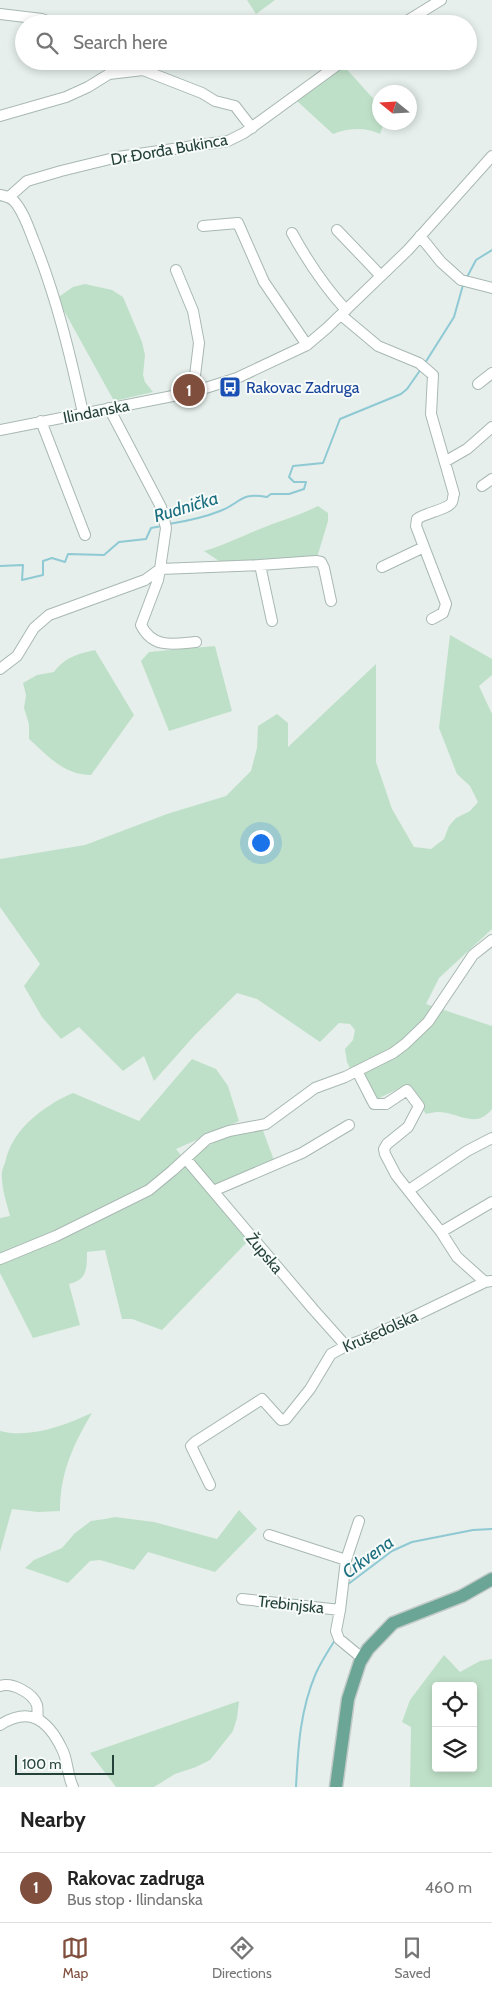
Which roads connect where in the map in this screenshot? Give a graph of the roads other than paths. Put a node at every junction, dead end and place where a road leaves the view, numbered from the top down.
1 (441, 0) edge
2 (0, 14) edge
3 (417, 15) edge
4 (15, 16) edge
5 (122, 70) edge
6 (143, 70) edge
7 (330, 70) edge
8 (0, 116) edge
9 (252, 128) junction
10 (492, 156) edge
11 (5, 196) edge
12 (203, 226) dead end
13 (337, 230) dead end
14 (292, 233) dead end
15 (420, 236) junction
16 (176, 270) dead end
17 (381, 276) junction
18 (492, 288) edge
19 (344, 313) junction
20 (307, 345) junction
21 (492, 372) edge
22 (478, 384) dead end
23 (193, 392) junction
24 (109, 408) junction
25 (84, 413) junction
26 (41, 421) junction
27 (492, 427) edge
28 (0, 430) edge
29 (446, 461) junction
30 (492, 479) edge
31 (482, 486) dead end
32 (85, 535) dead end
33 (424, 547) junction
34 (260, 565) junction
35 (382, 566) dead end
36 (160, 569) junction
37 (331, 601) dead end
38 (432, 619) dead end
39 (272, 621) dead end
40 (196, 642) dead end
41 (0, 669) edge
42 (492, 940) edge
43 (357, 1071) junction
44 (349, 1125) dead end
45 (492, 1138) edge
46 (186, 1158) junction
47 (409, 1190) junction
48 (212, 1191) junction
49 (492, 1202) edge
50 (441, 1232) junction
51 (0, 1259) edge
52 (488, 1282) edge
53 (346, 1346) junction
54 (210, 1485) dead end
55 (358, 1521) dead end
56 (269, 1534) dead end
57 (346, 1560) junction
58 (492, 1579) edge
59 (242, 1599) dead end
60 (340, 1610) junction
61 (362, 1658) junction
62 (0, 1686) edge
63 (38, 1718) junction
64 (0, 1725) edge
65 (72, 1787) edge
66 (336, 1787) edge

1 - 3 street
2 - 4 street
5 - 8 street
6 - 9 street
7 - 9 street, Dr Đorđa Bukinca
9 - 11 street, Dr Đorđa Bukinca
10 - 15 street, Ilindanska
11 - 25 street
12 - 20 street
13 - 17 street
14 - 19 street
15 - 17 street, Ilindanska
15 - 18 street
16 - 23 street
17 - 19 street, Ilindanska
19 - 20 street, Ilindanska
19 - 29 street
20 - 23 street, Ilindanska
21 - 22 street
23 - 24 street, Ilindanska
24 - 25 street, Ilindanska
24 - 36 street
25 - 26 street, Ilindanska
26 - 28 street, Ilindanska
26 - 32 street
27 - 29 street
29 - 33 street
30 - 31 street
33 - 35 street
33 - 38 street
34 - 36 street
34 - 37 street
34 - 39 street
36 - 40 street
36 - 41 street
42 - 43 street
43 - 46 street
43 - 47 street
44 - 48 street
45 - 47 street
46 - 48 street, Župska
46 - 51 street
47 - 50 street
48 - 53 street, Župska
49 - 50 street
50 - 52 street
52 - 53 street, Krušedolska
53 - 54 street, Krušedolska
55 - 57 street, Trebinjska
56 - 57 street
57 - 60 street, Trebinjska
58 - 61 main road
59 - 60 street, Trebinjska
60 - 61 street, Trebinjska
61 - 66 main road
62 - 63 street
63 - 64 street
63 - 65 street

